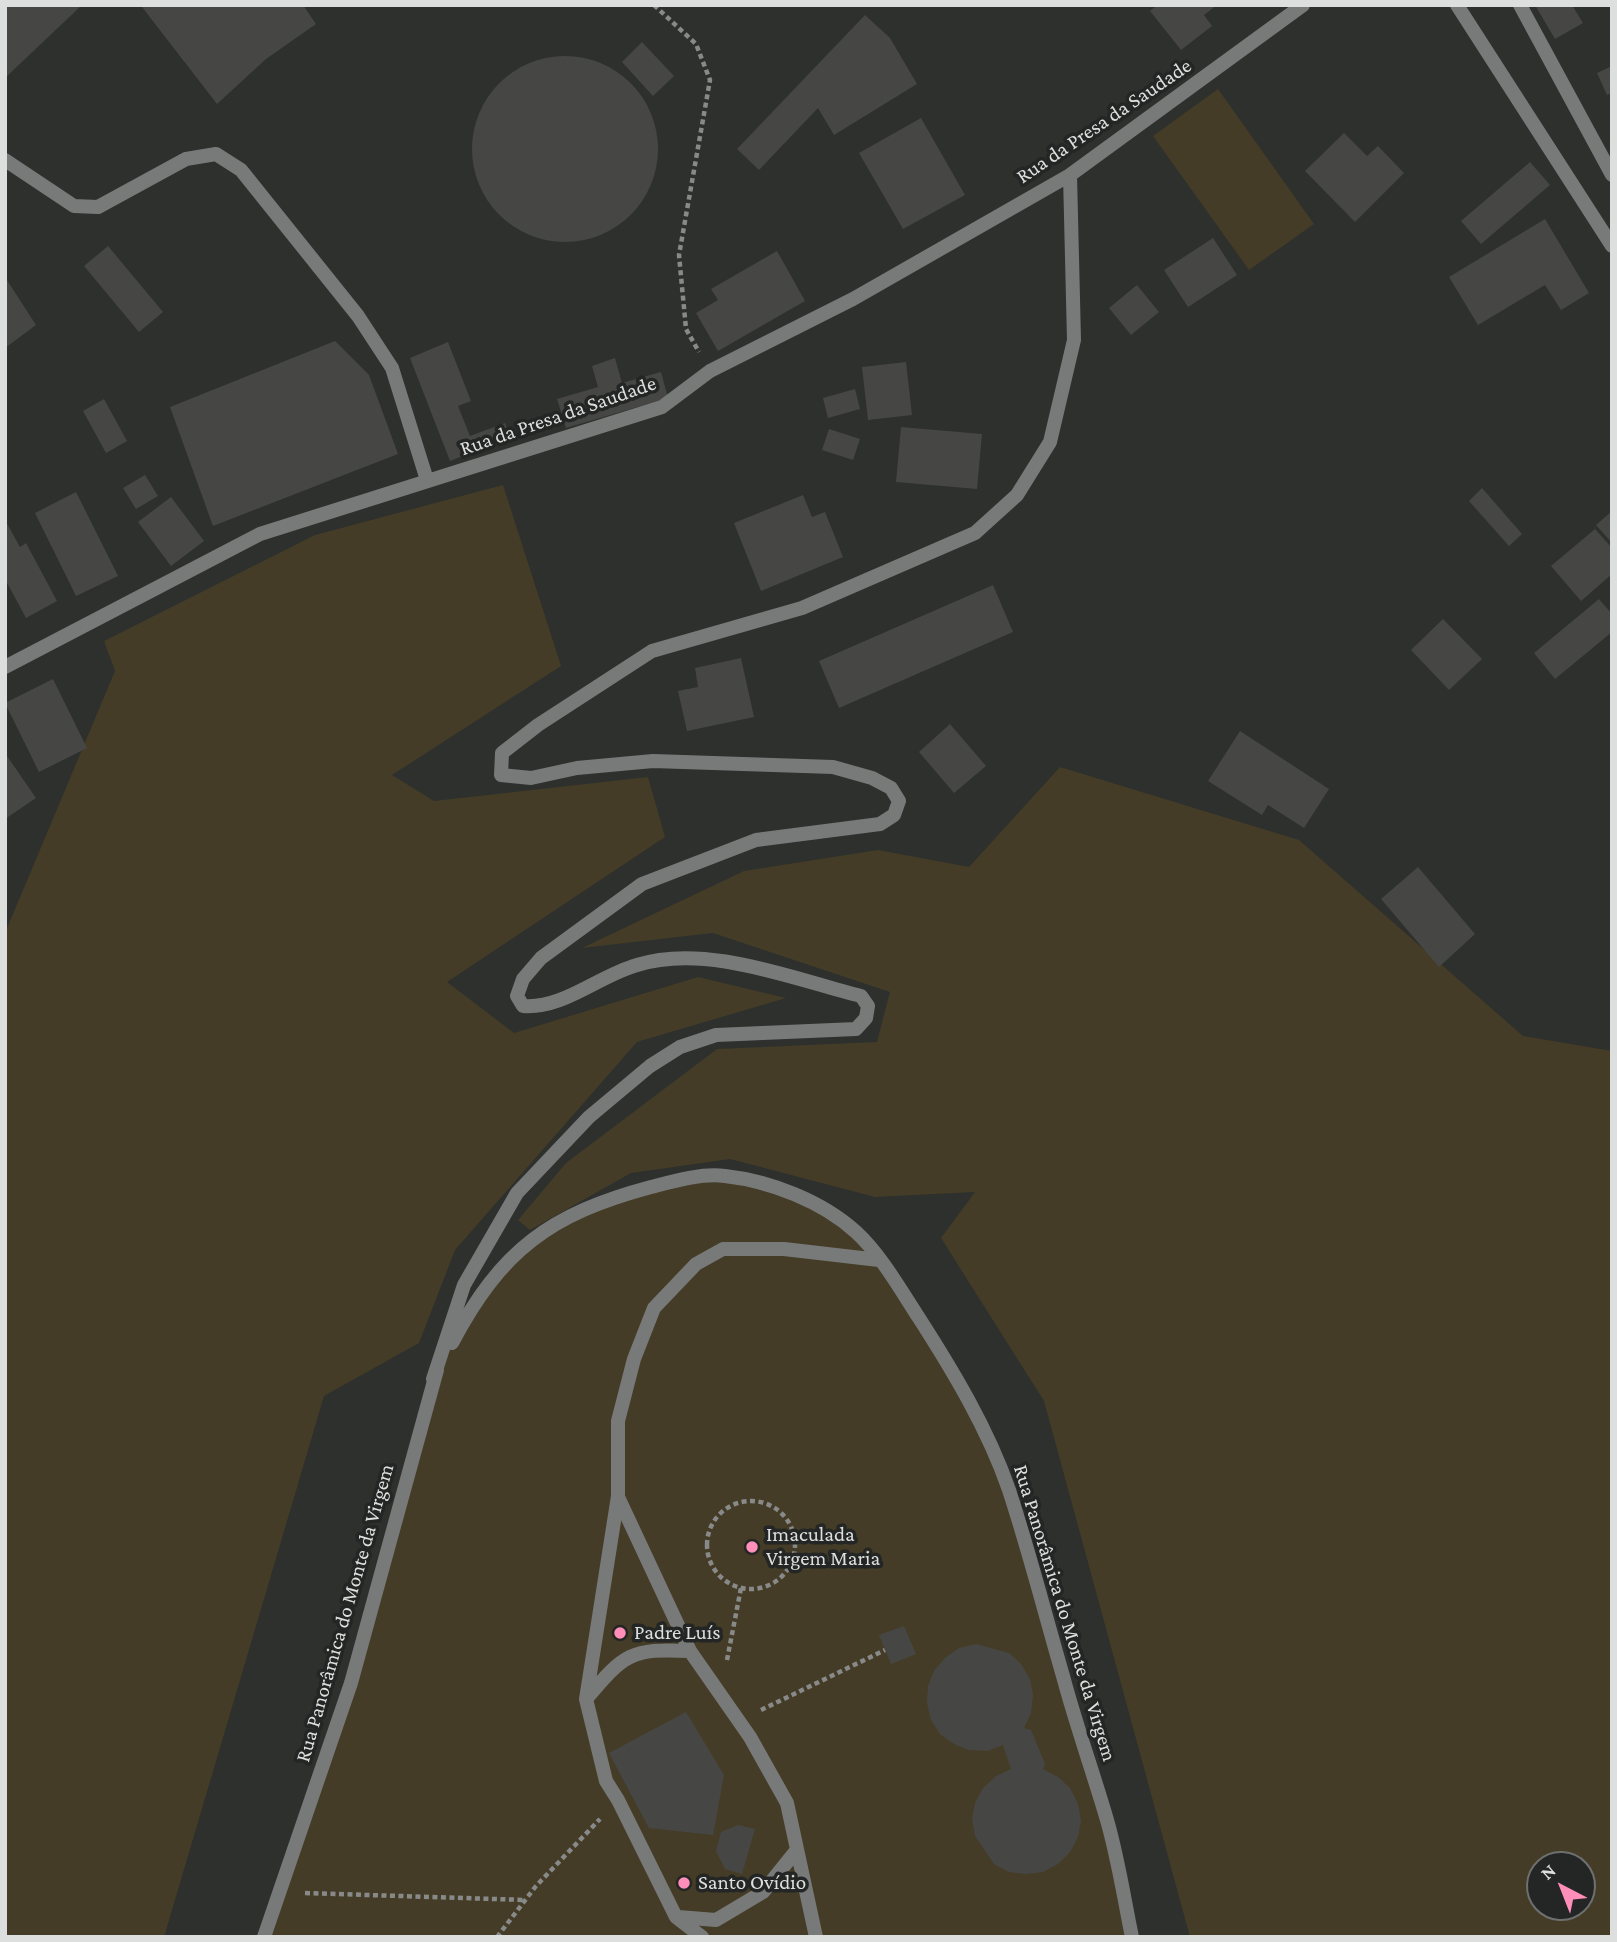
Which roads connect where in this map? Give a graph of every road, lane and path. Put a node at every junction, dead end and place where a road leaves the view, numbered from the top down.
1 (654, 5) edge
2 (1303, 5) edge
3 (1457, 5) edge
4 (1520, 5) edge
5 (5, 160) edge
6 (1070, 175) junction
7 (1612, 175) edge
8 (1612, 246) edge
9 (710, 371) junction
10 (427, 480) junction
11 (5, 667) edge
12 (879, 1260) junction
13 (433, 1379) junction
14 (618, 1496) junction
15 (741, 1588) junction
16 (885, 1650) dead end
17 (690, 1651) junction
18 (721, 1696) junction
19 (586, 1699) junction
20 (738, 1721) junction
21 (618, 1800) junction
22 (796, 1851) junction
23 (280, 1892) junction
24 (526, 1900) junction
25 (677, 1917) junction
26 (264, 1937) edge
27 (497, 1937) edge
28 (702, 1937) edge
29 (816, 1937) edge
30 (1132, 1937) edge

1 - 9 path
2 - 6 street, Rua da Presa da Saudade
3 - 8 street
4 - 7 street
5 - 10 street
6 - 9 street, Rua da Presa da Saudade
6 - 13 street, Rua Panorâmica do Monte da Virgem
9 - 10 street, Rua da Presa da Saudade
10 - 11 street, Rua da Presa da Saudade
12 - 13 street, Rua Panorâmica do Monte da Virgem
12 - 14 street
12 - 30 street, Rua Panorâmica do Monte da Virgem
13 - 23 street, Rua Panorâmica do Monte da Virgem
14 - 17 street
14 - 19 street
15 - 15 path
15 - 18 path
16 - 20 path
17 - 18 street
17 - 19 street
18 - 20 street
19 - 21 street
20 - 22 street
21 - 24 path
21 - 25 street
22 - 25 street
22 - 29 street
23 - 24 path
23 - 26 street, Rua Panorâmica do Monte da Virgem
24 - 27 path
25 - 28 street

